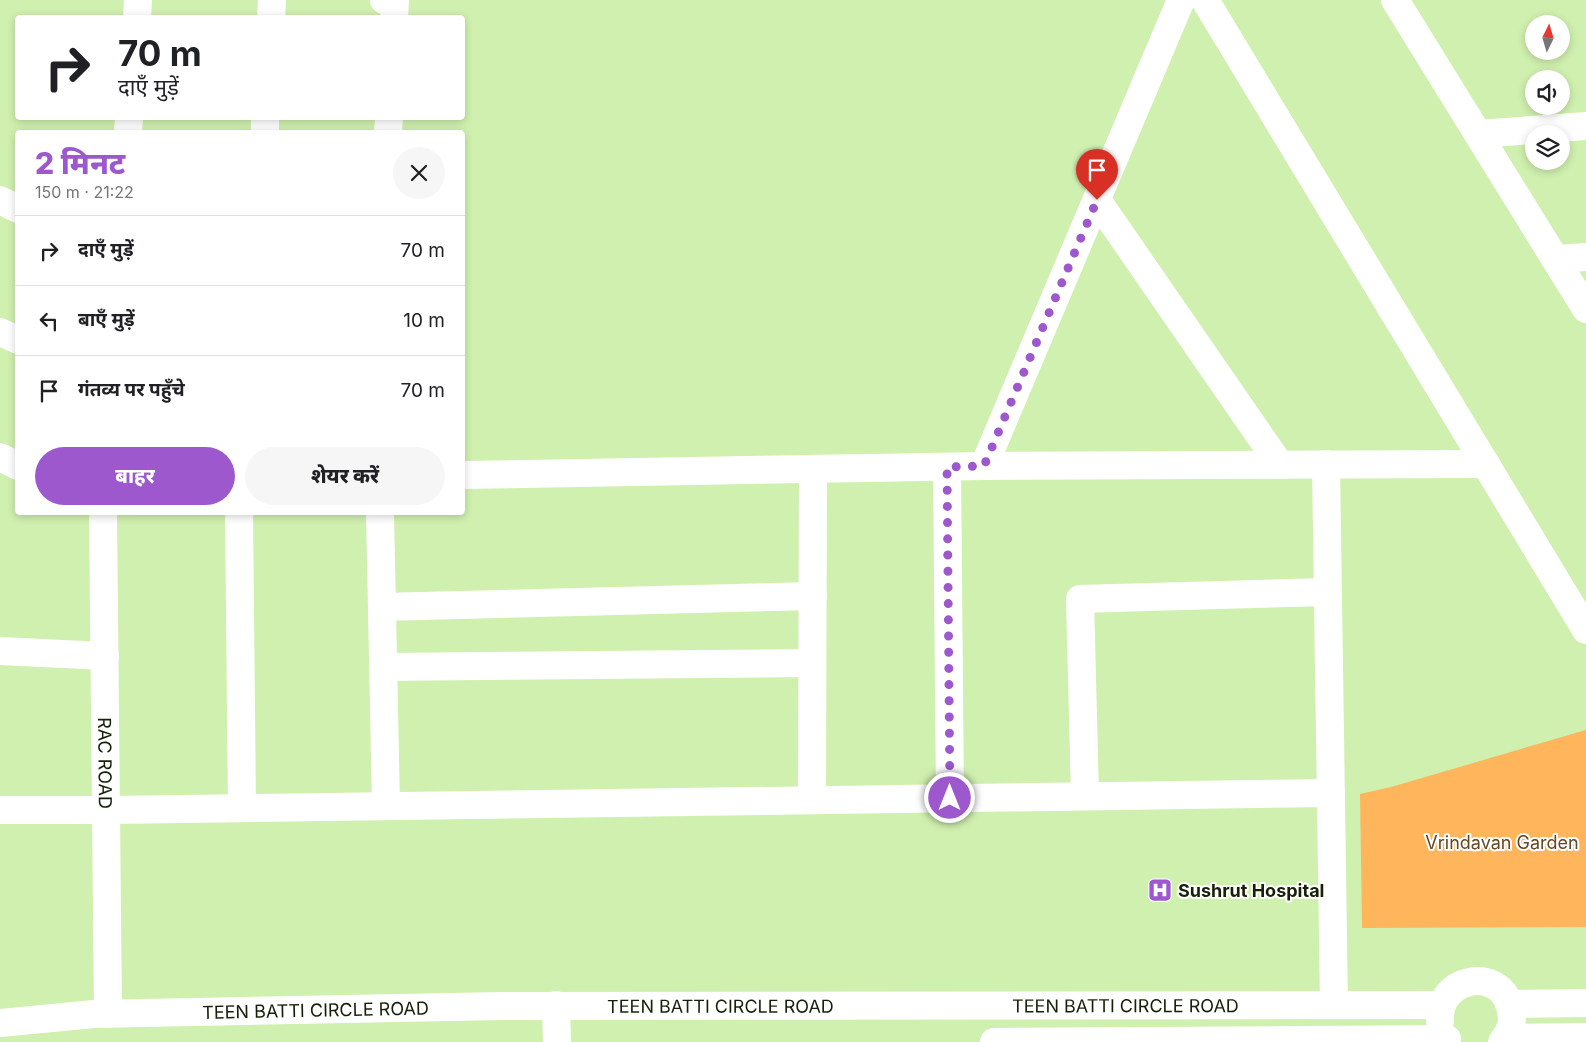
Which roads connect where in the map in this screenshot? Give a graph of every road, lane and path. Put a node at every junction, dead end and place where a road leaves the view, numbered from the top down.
1 (138, 0) edge
2 (272, 0) edge
3 (384, 0) edge
4 (1182, 0) edge
5 (1205, 0) edge
6 (1395, 0) edge
7 (137, 15) edge
8 (271, 15) edge
9 (394, 15) edge
10 (1586, 126) edge
11 (1478, 134) junction
12 (0, 200) edge
13 (1097, 200) junction
14 (15, 208) edge
15 (1586, 257) edge
16 (1556, 259) junction
17 (1586, 309) edge
18 (0, 332) edge
19 (15, 339) edge
20 (0, 457) edge
21 (15, 464) edge
22 (1326, 464) junction
23 (1486, 464) junction
24 (1280, 465) junction
25 (984, 466) junction
26 (947, 467) junction
27 (813, 469) junction
28 (465, 475) edge
29 (104, 515) edge
30 (239, 515) edge
31 (380, 515) edge
32 (1328, 592) junction
33 (813, 596) junction
34 (382, 607) junction
35 (1586, 630) edge
36 (0, 652) edge
37 (105, 656) junction
38 (812, 663) junction
39 (383, 667) junction
40 (1331, 793) junction
41 (1085, 796) junction
42 (950, 798) junction
43 (812, 800) junction
44 (386, 806) junction
45 (242, 808) junction
46 (0, 810) edge
47 (106, 810) junction
48 (1509, 1004) junction
49 (1586, 1004) edge
50 (1334, 1005) junction
51 (1442, 1005) junction
52 (556, 1006) junction
53 (108, 1014) junction
54 (0, 1023) edge
55 (1586, 1037) edge
56 (1448, 1040) edge
57 (1504, 1040) edge
58 (557, 1042) edge
59 (994, 1042) edge

1 - 7 street
2 - 8 street
3 - 9 street
4 - 13 street
5 - 23 street
6 - 11 street
10 - 11 street
11 - 16 street
12 - 14 street
13 - 24 street
13 - 25 street
15 - 16 street
16 - 17 street
18 - 19 street
20 - 21 street
22 - 23 street
22 - 24 street
22 - 32 street
23 - 35 street
24 - 25 street
25 - 26 street
26 - 27 street
26 - 42 street
27 - 28 street
27 - 33 street
29 - 37 street, RAC ROAD
30 - 45 street
31 - 34 street
32 - 40 street
32 - 41 street
33 - 34 street
33 - 38 street
34 - 39 street
36 - 37 street
37 - 47 street, RAC ROAD
38 - 39 street
38 - 43 street
39 - 44 street
40 - 41 street
40 - 50 street
41 - 42 street
42 - 43 street
43 - 44 street
44 - 45 street
45 - 47 street
46 - 47 street
47 - 53 street, RAC ROAD
48 - 49 street
48 - 51 street
48 - 57 street
50 - 51 street, TEEN BATTI CIRCLE ROAD
50 - 52 street, TEEN BATTI CIRCLE ROAD
51 - 56 street
52 - 53 street, TEEN BATTI CIRCLE ROAD
52 - 58 street
53 - 54 street, TEEN BATTI CIRCLE ROAD
55 - 57 street
56 - 59 street

